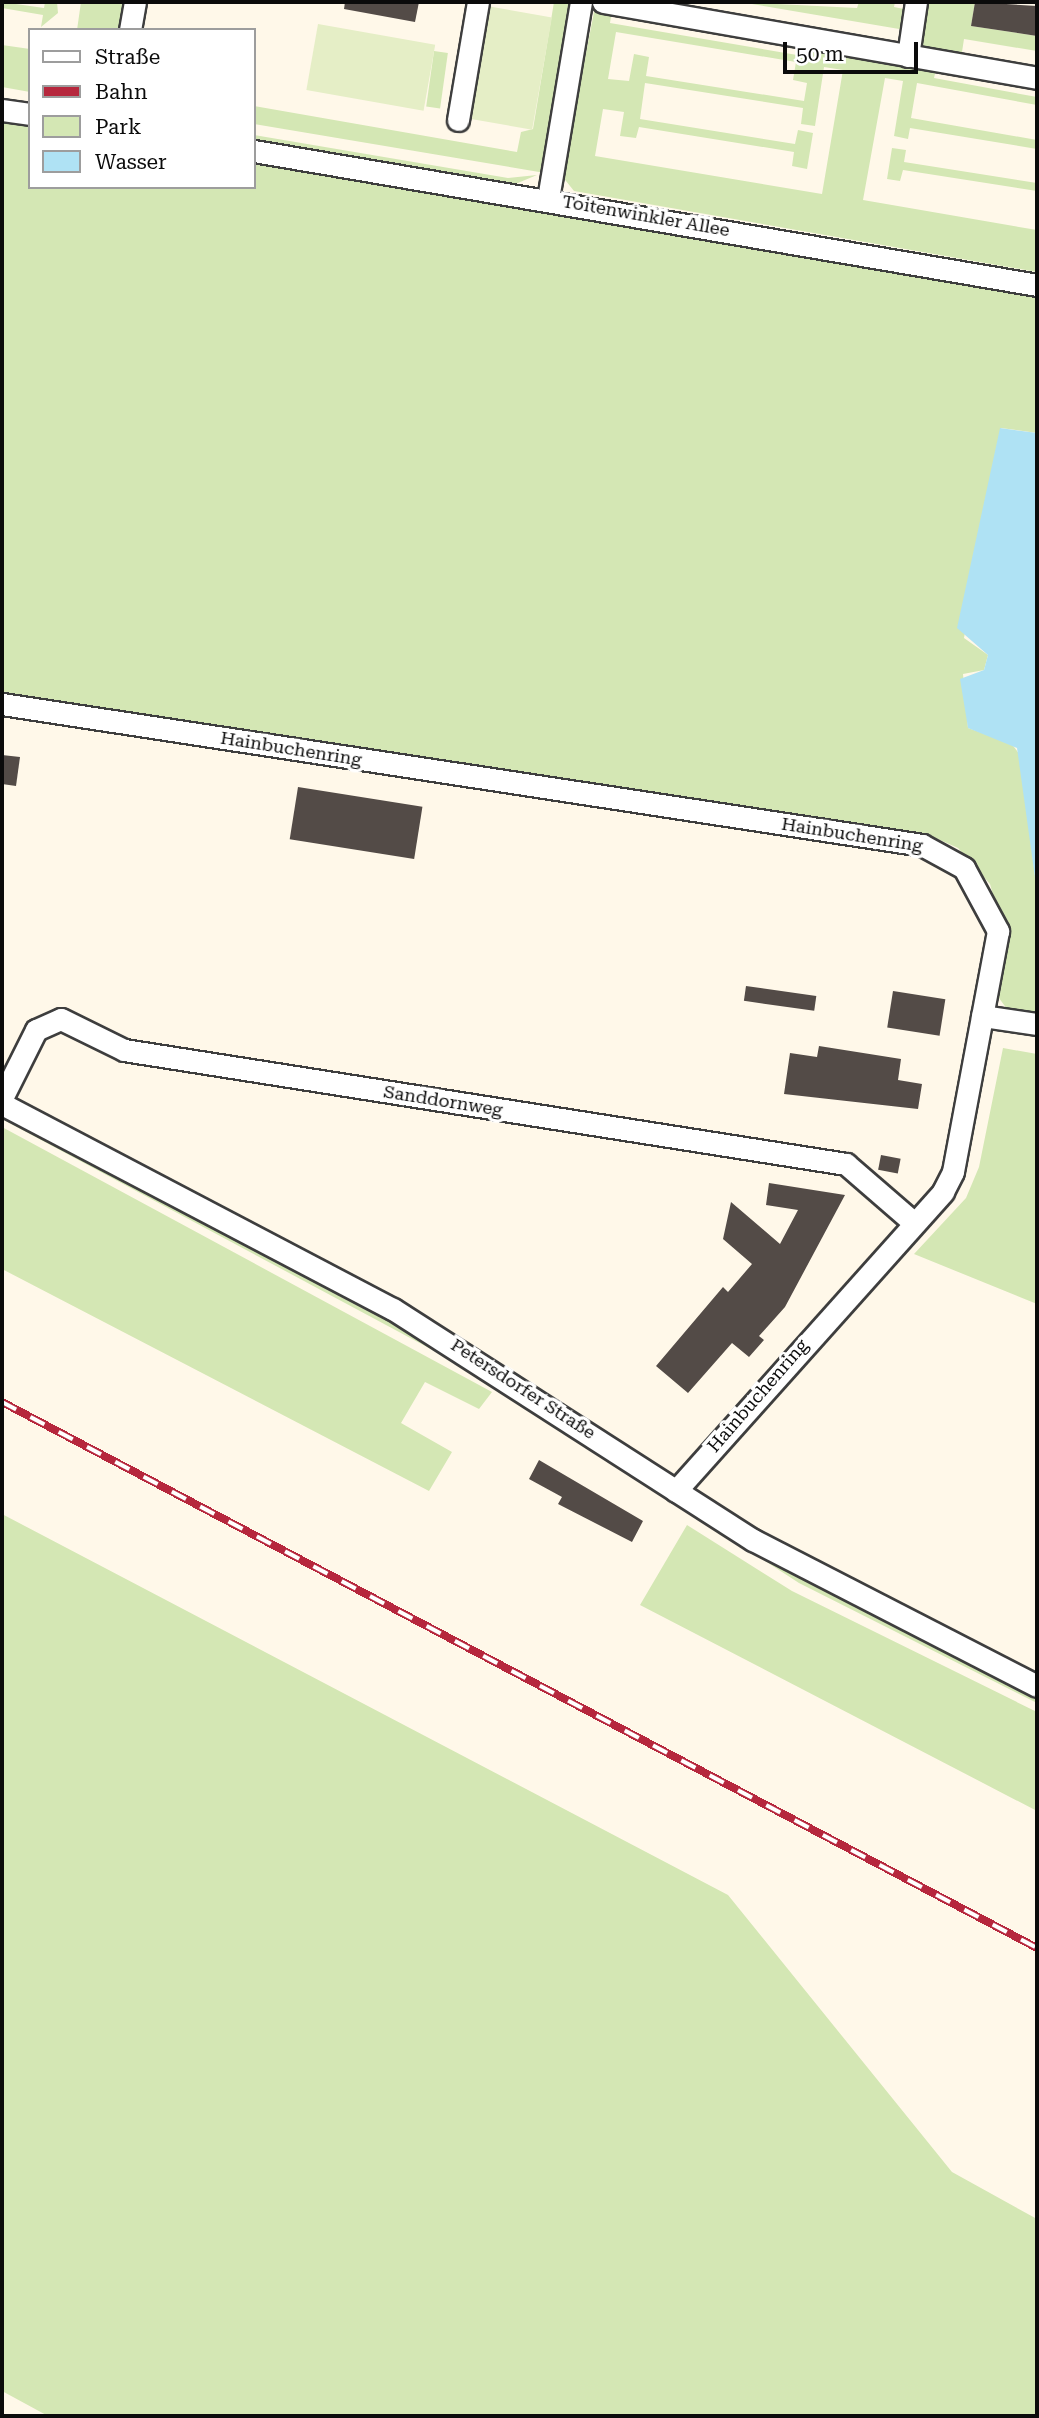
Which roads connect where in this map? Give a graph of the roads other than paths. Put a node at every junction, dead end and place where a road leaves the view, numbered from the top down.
1 (135, 2) edge
2 (478, 2) edge
3 (581, 2) edge
4 (603, 2) edge
5 (916, 2) edge
6 (130, 28) edge
7 (908, 55) junction
8 (1037, 78) edge
9 (2, 110) edge
10 (28, 114) edge
11 (458, 120) dead end
12 (256, 151) edge
13 (548, 199) junction
14 (1037, 285) edge
15 (2, 704) edge
16 (982, 1016) junction
17 (1037, 1024) edge
18 (2, 1101) edge
19 (914, 1223) junction
20 (676, 1491) junction
21 (1037, 1686) edge

1 - 6 street
2 - 11 street
3 - 13 street
4 - 7 street
5 - 7 street
7 - 8 street
9 - 10 street
12 - 13 street, Toitenwinkler Allee
13 - 14 street, Toitenwinkler Allee
15 - 16 street, Hainbuchenring
16 - 17 street
16 - 19 street, Hainbuchenring
18 - 19 street, Sanddornweg
18 - 20 street, Petersdorfer Straße
19 - 20 street, Hainbuchenring
20 - 21 street, Petersdorfer Straße

